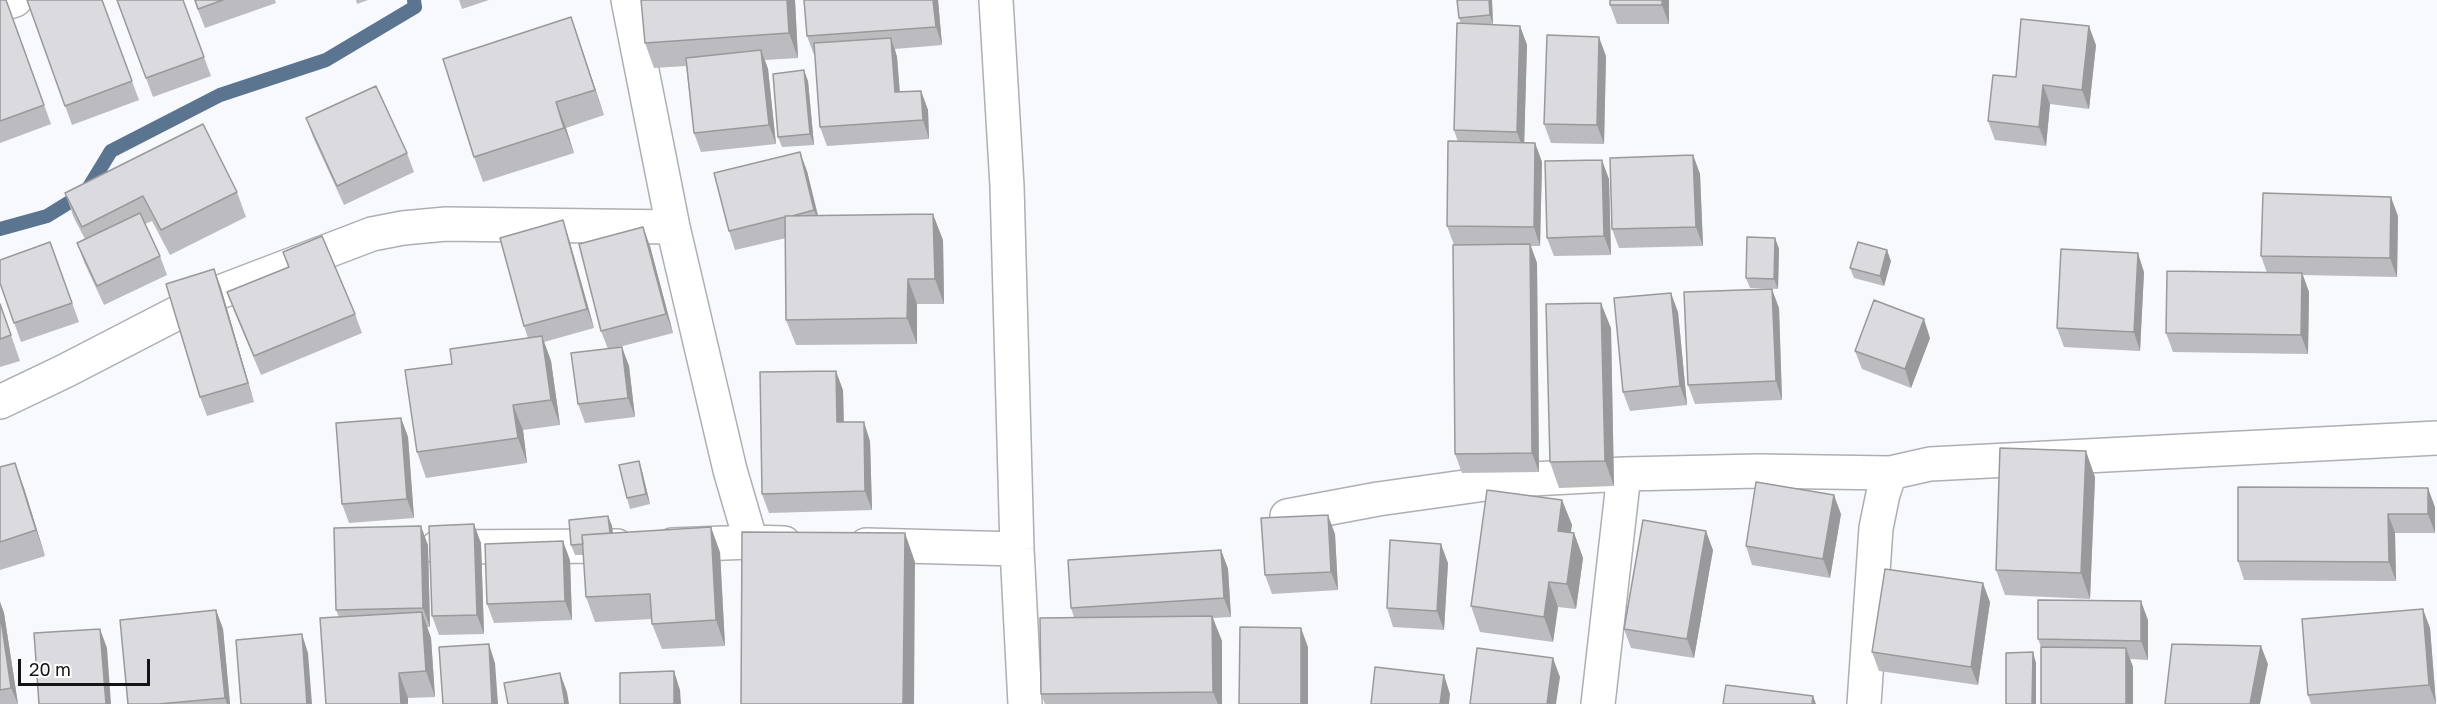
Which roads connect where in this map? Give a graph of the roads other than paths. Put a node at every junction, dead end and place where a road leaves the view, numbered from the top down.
1 (15, 0) edge
2 (628, 0) edge
3 (996, 0) edge
4 (0, 4) edge
5 (673, 227) junction
6 (0, 402) edge
7 (2437, 438) edge
8 (1890, 472) junction
9 (1624, 474) junction
10 (1287, 516) edge
11 (751, 542) junction
12 (414, 547) edge
13 (1017, 549) junction
14 (1025, 704) edge
15 (1598, 704) edge
16 (1864, 704) edge

1 - 4 street
2 - 5 street
3 - 13 street
5 - 6 street
5 - 11 street
7 - 8 street
8 - 9 street
8 - 16 street
9 - 10 street
9 - 15 street
11 - 12 street
11 - 13 street
13 - 14 street

